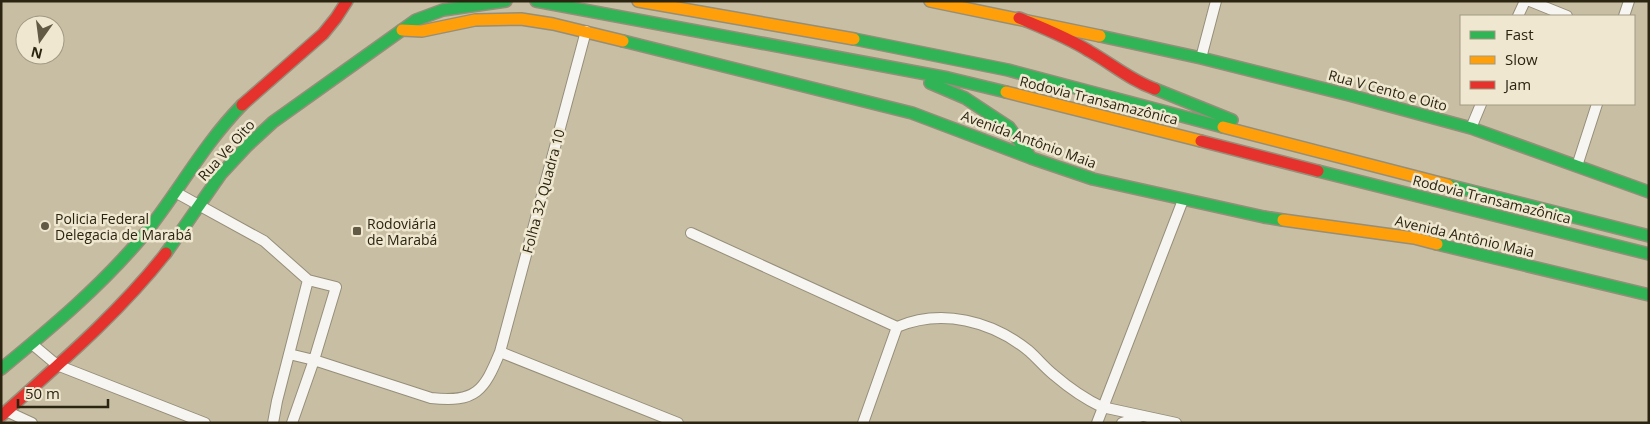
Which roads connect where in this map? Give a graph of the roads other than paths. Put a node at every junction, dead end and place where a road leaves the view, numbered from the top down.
1 (347, 1) edge
2 (506, 1) edge
3 (536, 1) edge
4 (638, 1) edge
5 (930, 1) edge
6 (1216, 1) edge
7 (1525, 1) edge
8 (1530, 1) edge
9 (1629, 1) edge
10 (1518, 15) edge
11 (1565, 15) edge
12 (1624, 15) edge
13 (1019, 18) junction
14 (402, 30) junction
15 (586, 31) junction
16 (1201, 58) junction
17 (874, 64) junction
18 (1481, 105) edge
19 (1597, 105) edge
20 (1471, 128) junction
21 (1256, 136) junction
22 (1031, 158) junction
23 (1578, 166) junction
24 (175, 192) junction
25 (1649, 192) edge
26 (1183, 200) junction
27 (198, 206) junction
28 (691, 233) dead end
29 (1649, 236) edge
30 (1649, 254) edge
31 (308, 280) junction
32 (1649, 295) edge
33 (897, 326) junction
34 (32, 344) junction
35 (500, 352) junction
36 (289, 354) junction
37 (314, 360) junction
38 (57, 365) junction
39 (1, 369) edge
40 (1102, 407) junction
41 (4, 414) edge
42 (1142, 416) junction
43 (32, 423) edge
44 (205, 423) edge
45 (273, 423) edge
46 (292, 423) edge
47 (678, 423) edge
48 (863, 423) edge
49 (1097, 423) edge
50 (1122, 423) edge
51 (1176, 423) edge

1 - 24 main road, Rua Ve Oito
2 - 14 main road, Rua Ve Oito
3 - 17 main road, Rodovia Transamazônica
4 - 21 main road, Rodovia Transamazônica
5 - 13 main road, Rua V Cento e Oito
6 - 16 street
7 - 10 street
8 - 11 street
9 - 12 street
13 - 16 main road, Rua V Cento e Oito
13 - 21 main road
14 - 15 main road, Avenida Antônio Maia
14 - 27 main road, Rua Ve Oito
15 - 22 main road, Avenida Antônio Maia
15 - 35 street, Folha 32 Quadra 10
16 - 20 main road, Rua V Cento e Oito
17 - 22 main road
17 - 30 main road, Rodovia Transamazônica
18 - 20 street
19 - 23 street
20 - 23 main road, Rua V Cento e Oito
21 - 29 main road, Rodovia Transamazônica
22 - 26 main road, Avenida Antônio Maia
23 - 25 main road, Rua V Cento e Oito
24 - 27 street
24 - 34 main road, Rua Ve Oito
26 - 32 main road, Avenida Antônio Maia
26 - 40 street
27 - 31 street
27 - 38 main road, Rua Ve Oito
28 - 33 street
31 - 36 street
31 - 37 street
33 - 40 street
33 - 48 street
34 - 38 street
34 - 39 main road, Rua Ve Oito
35 - 37 street, Folha 32 Quadra 10
35 - 47 street
36 - 37 street, Folha 32 Quadra 10
36 - 45 street
37 - 46 street
38 - 41 main road, Rua Ve Oito
38 - 44 street
40 - 42 street
40 - 49 street
41 - 43 street
42 - 50 street
42 - 51 street

